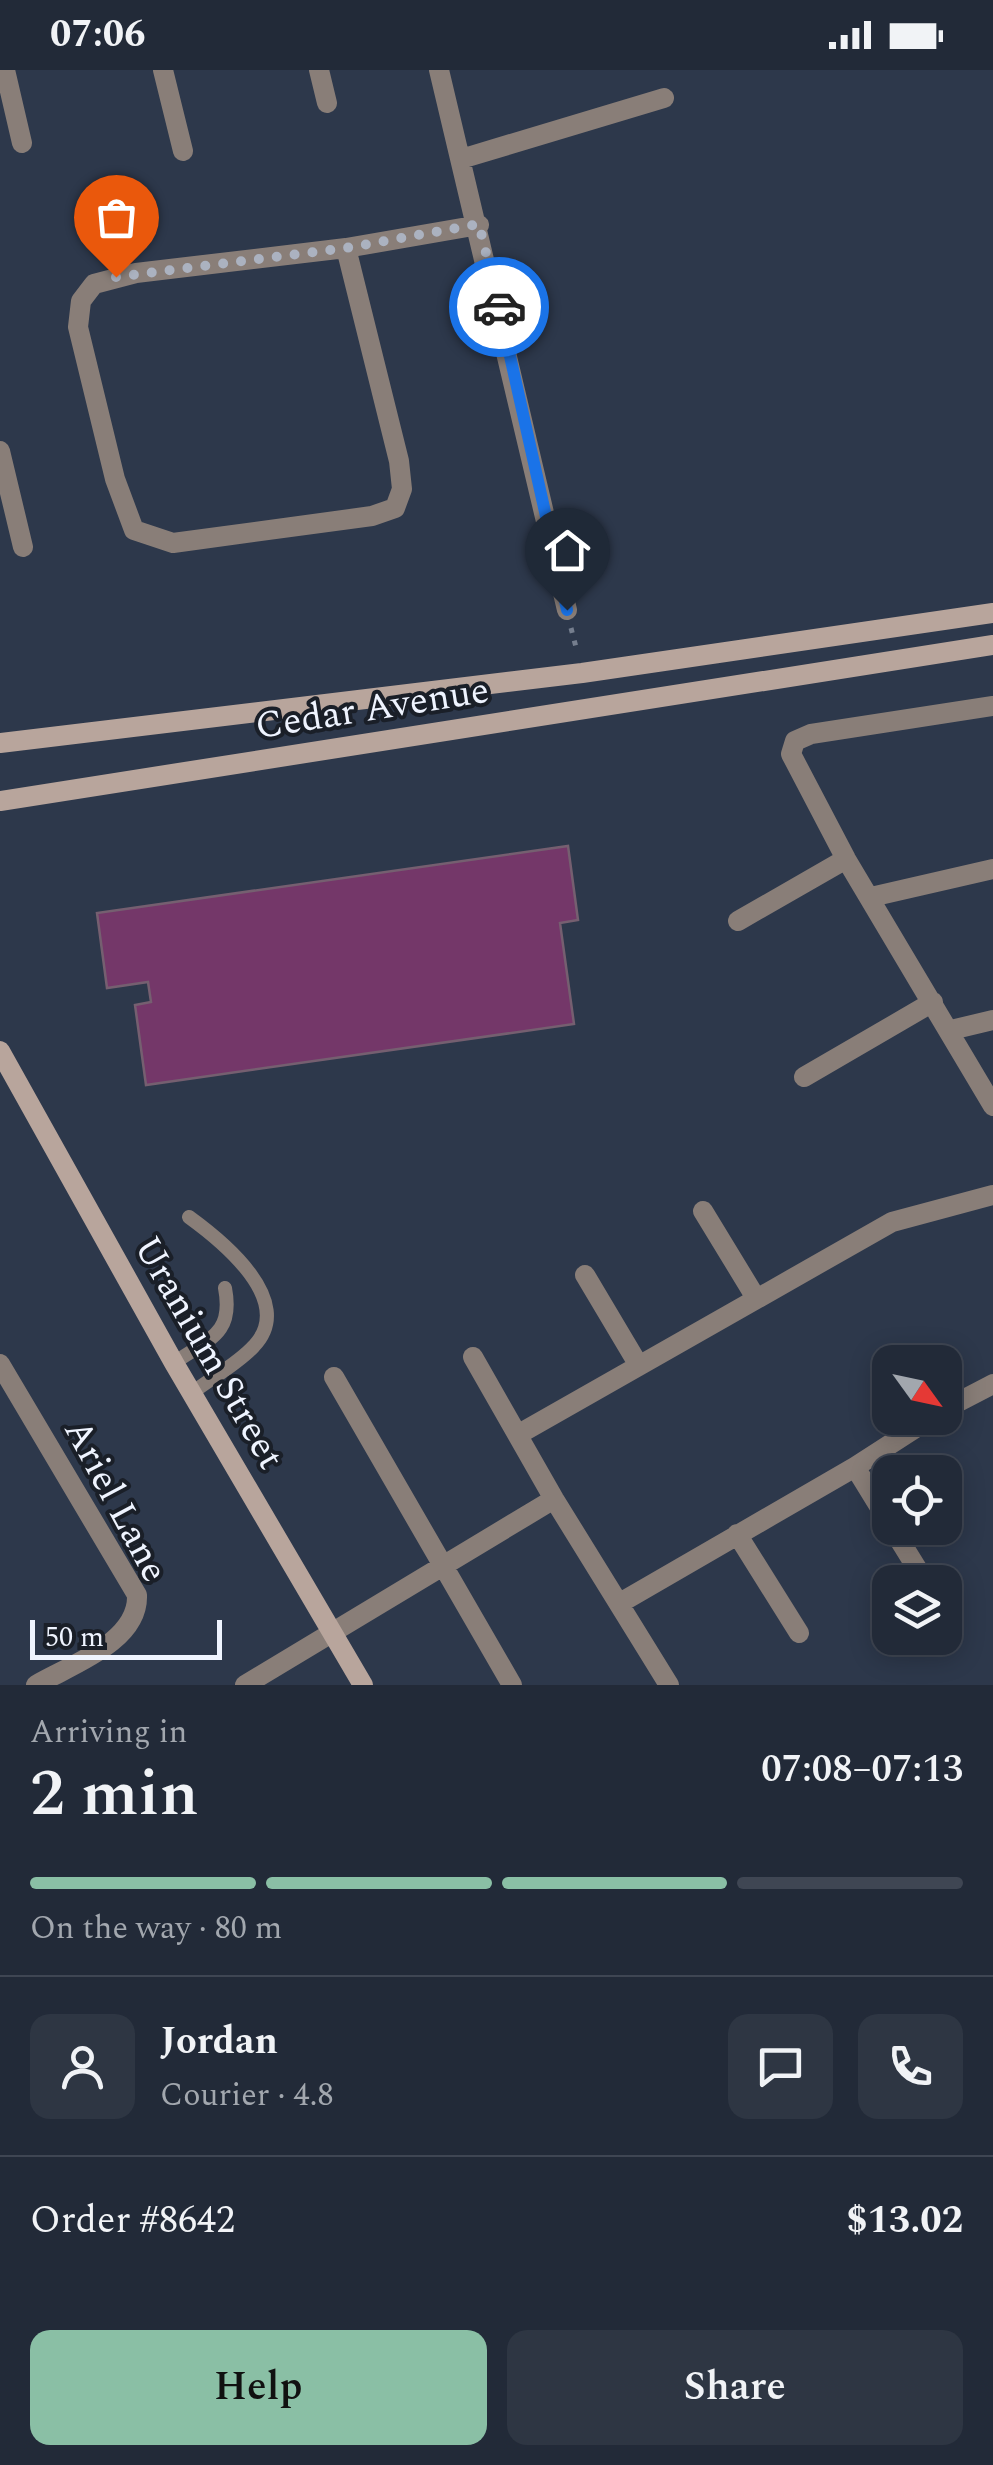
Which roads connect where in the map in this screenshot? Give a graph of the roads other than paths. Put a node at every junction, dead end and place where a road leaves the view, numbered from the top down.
1 (6, 70) edge
2 (163, 70) edge
3 (319, 70) edge
4 (439, 70) edge
5 (664, 98) dead end
6 (328, 103) dead end
7 (22, 143) dead end
8 (183, 151) dead end
9 (461, 159) junction
10 (479, 224) junction
11 (346, 248) junction
12 (0, 450) edge
13 (23, 547) dead end
14 (567, 610) road end
15 (993, 612) edge
16 (993, 645) edge
17 (993, 706) edge
18 (0, 743) edge
19 (4, 804) edge
20 (846, 858) junction
21 (993, 869) edge
22 (871, 897) junction
23 (738, 921) dead end
24 (933, 1002) junction
25 (993, 1020) edge
26 (952, 1030) junction
27 (0, 1051) edge
28 (804, 1076) dead end
29 (993, 1106) edge
30 (993, 1195) edge
31 (704, 1211) dead end
32 (189, 1217) dead end
33 (586, 1275) dead end
34 (225, 1288) dead end
35 (756, 1298) junction
36 (474, 1357) dead end
37 (174, 1363) junction
38 (0, 1364) edge
39 (638, 1364) junction
40 (334, 1377) dead end
41 (993, 1384) edge
42 (192, 1393) junction
43 (962, 1400) edge
44 (519, 1434) junction
45 (904, 1435) edge
46 (854, 1467) junction
47 (872, 1496) edge
48 (554, 1498) junction
49 (737, 1534) junction
50 (440, 1564) junction
51 (620, 1603) junction
52 (332, 1631) junction
53 (799, 1633) dead end
54 (36, 1685) edge
55 (244, 1685) edge
56 (363, 1685) edge
57 (512, 1685) edge
58 (670, 1685) edge

1 - 7 street
2 - 8 street
3 - 6 street
4 - 9 street
5 - 9 street
9 - 10 street
10 - 11 street
10 - 14 street
11 - 11 street
12 - 13 street
15 - 18 main road, Cedar Avenue
16 - 19 main road, Cedar Avenue
17 - 20 street
20 - 22 street
20 - 23 street
21 - 22 street
22 - 24 street
24 - 26 street
24 - 28 street
25 - 26 street
26 - 29 street
27 - 37 main road, Uranium Street
30 - 35 street
31 - 35 street
32 - 42 lane
33 - 39 street
34 - 37 lane
35 - 39 street
36 - 44 street
37 - 42 main road, Uranium Street
38 - 54 street, Ariel Lane
39 - 44 street
40 - 50 street
41 - 43 street
42 - 52 main road, Uranium Street
44 - 48 street
45 - 46 street
46 - 47 street
46 - 49 street
48 - 50 street
48 - 51 street
49 - 51 street
49 - 53 street
50 - 52 street
50 - 57 street
51 - 58 street
52 - 55 street
52 - 56 main road, Uranium Street

